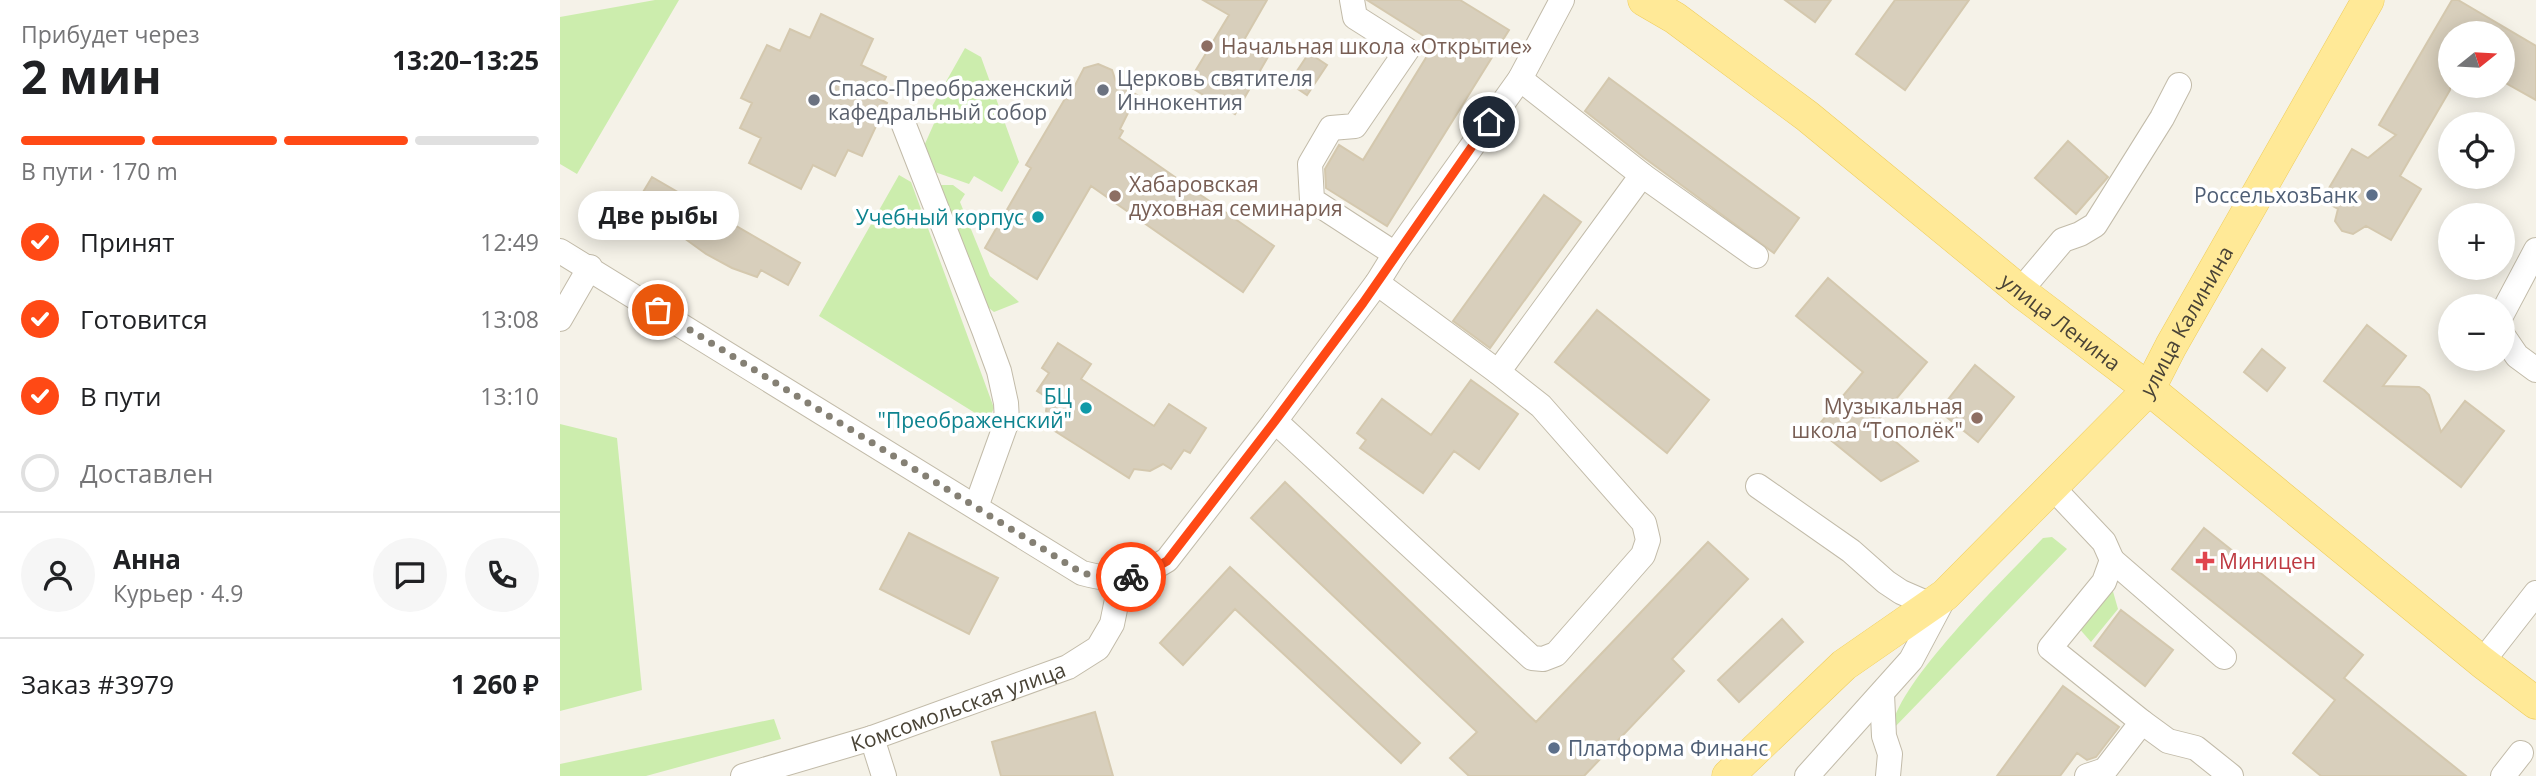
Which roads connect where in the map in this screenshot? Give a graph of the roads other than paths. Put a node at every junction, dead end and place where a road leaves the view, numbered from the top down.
1 (1352, 0) edge
2 (1562, 0) edge
3 (1644, 0) edge
4 (2368, 0) edge
5 (1520, 79) junction
6 (2179, 86) dead end
7 (902, 120) dead end
8 (1642, 175) junction
9 (2536, 250) edge
10 (560, 251) edge
11 (1395, 254) junction
12 (1756, 257) dead end
13 (590, 267) junction
14 (1377, 283) junction
15 (2020, 291) junction
16 (2513, 294) edge
17 (560, 319) edge
18 (2515, 353) edge
19 (2536, 370) edge
20 (1498, 372) junction
21 (2149, 389) junction
22 (1275, 421) junction
23 (1758, 486) dead end
24 (2053, 488) junction
25 (976, 507) junction
26 (2112, 560) junction
27 (1121, 580) junction
28 (2536, 593) edge
29 (1938, 600) junction
30 (2224, 656) dead end
31 (2482, 662) junction
32 (1882, 694) junction
33 (2536, 703) edge
34 (2142, 722) junction
35 (872, 738) junction
36 (2521, 753) dead end
37 (743, 776) edge
38 (884, 776) edge
39 (1728, 776) edge
40 (1807, 776) edge
41 (1888, 776) edge
42 (2087, 776) edge
43 (2231, 776) edge
44 (2503, 776) edge

1 - 11 street
2 - 5 street
3 - 15 main road, улица Ленина
4 - 21 main road, улица Калинина
5 - 8 street
5 - 11 street
6 - 15 street
7 - 25 street
8 - 12 street
8 - 20 street
9 - 16 street
10 - 13 street
11 - 14 street
13 - 17 street
13 - 25 street
14 - 20 street
14 - 22 street
15 - 21 main road, улица Ленина
18 - 19 street
20 - 22 street
21 - 24 main road, улица Калинина
21 - 31 main road, улица Ленина
22 - 27 street
23 - 29 street
24 - 26 street
24 - 29 main road, улица Калинина
25 - 27 street
26 - 30 street
26 - 34 street
27 - 35 street, Комсомольская улица
28 - 31 street
29 - 32 street, улица Калинина
29 - 39 main road, улица Калинина
31 - 33 main road, улица Ленина
32 - 40 street, улица Калинина
32 - 41 street
34 - 42 street
34 - 43 street
35 - 37 street, Комсомольская улица
35 - 38 street
36 - 44 street

